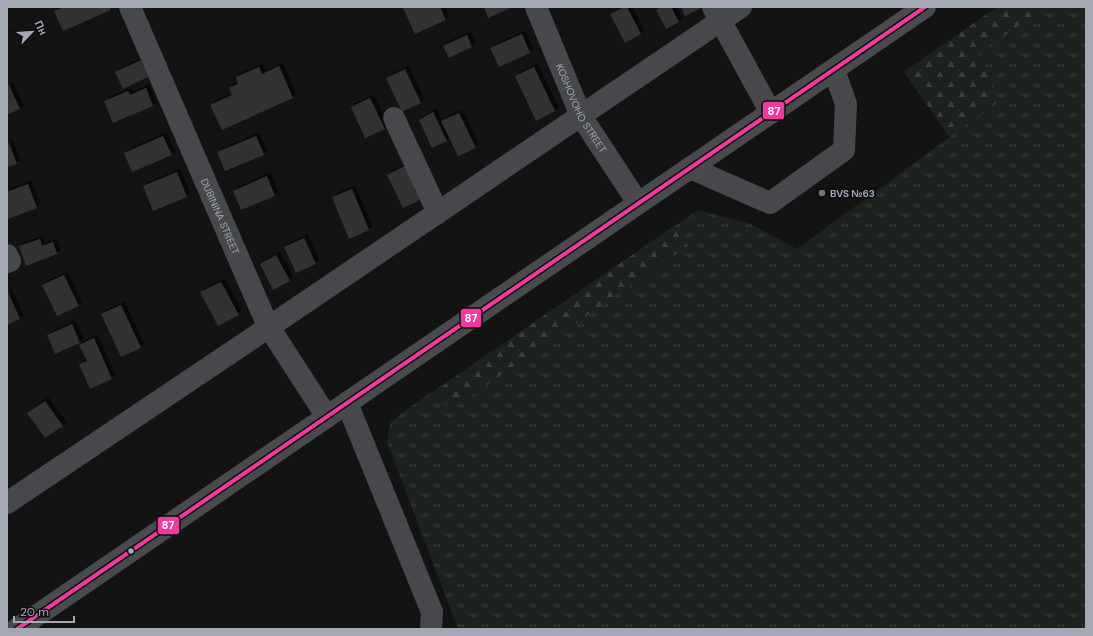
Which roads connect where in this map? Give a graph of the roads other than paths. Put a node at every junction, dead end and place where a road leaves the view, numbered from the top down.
1 (130, 7) edge
2 (536, 7) edge
3 (741, 7) edge
4 (925, 7) edge
5 (717, 14) edge
6 (834, 70) junction
7 (771, 113) junction
8 (581, 116) junction
9 (394, 118) dead end
10 (690, 168) junction
11 (638, 203) junction
12 (438, 213) junction
13 (7, 255) edge
14 (7, 262) edge
15 (270, 328) junction
16 (347, 403) junction
17 (327, 417) junction
18 (7, 503) edge
19 (17, 629) edge
20 (431, 629) edge

1 - 15 street, DUBININA STREET
2 - 8 street, KOSHOVOHO STREET
3 - 5 street
4 - 6 main road
5 - 7 street
5 - 8 street
6 - 7 main road
6 - 10 street
7 - 10 main road
8 - 11 street, KOSHOVOHO STREET
8 - 12 street
9 - 12 street
10 - 11 main road
11 - 16 main road
12 - 15 street
13 - 14 street
15 - 17 street, DUBININA STREET
15 - 18 street
16 - 17 main road
16 - 20 street
17 - 19 main road

